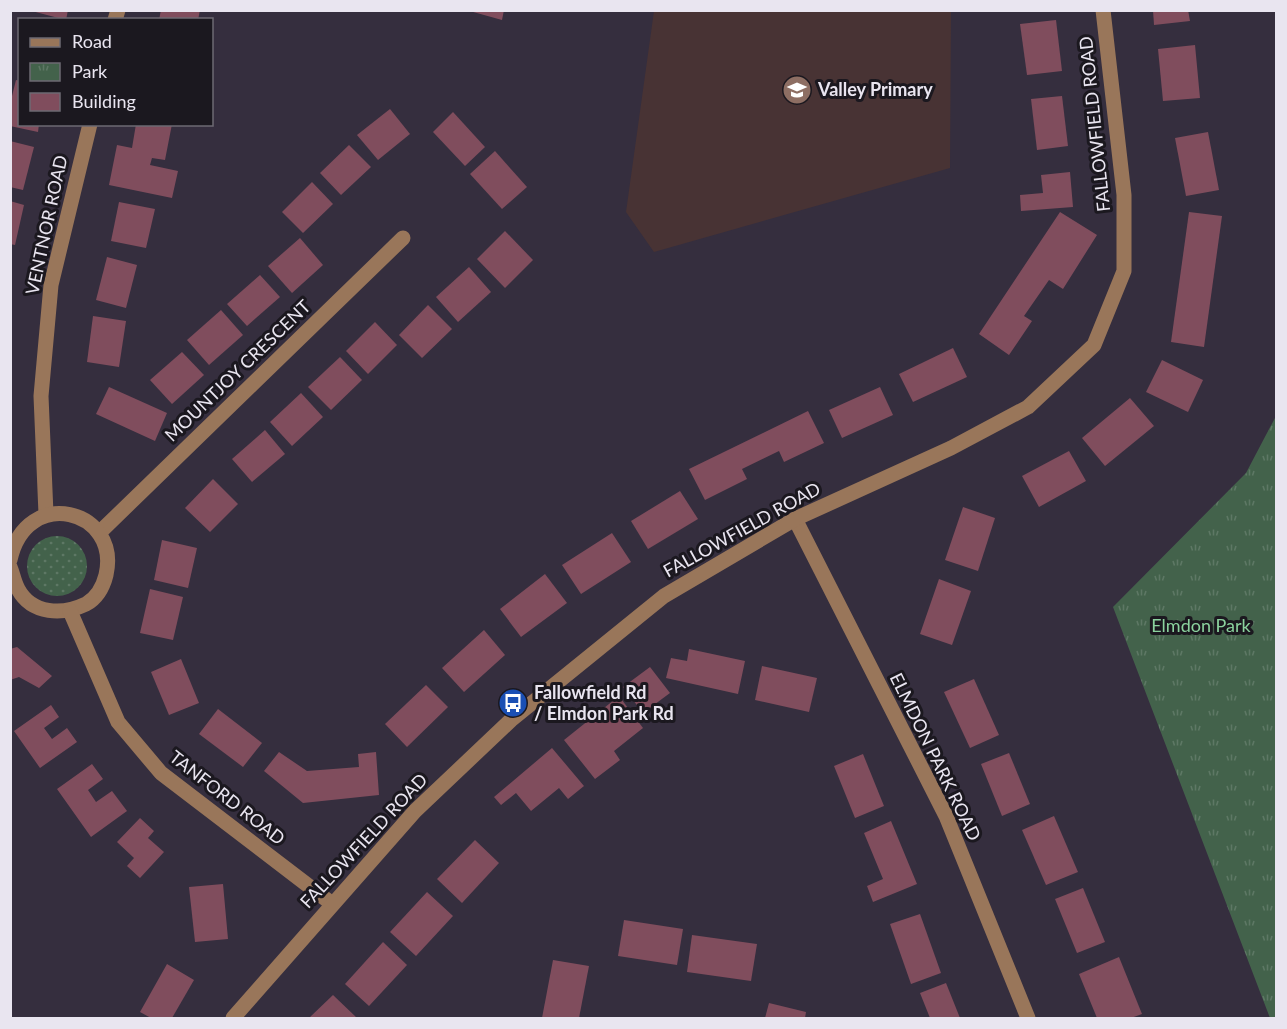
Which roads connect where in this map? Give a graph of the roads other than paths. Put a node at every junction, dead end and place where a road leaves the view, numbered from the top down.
1 (1103, 10) edge
2 (90, 126) edge
3 (403, 238) dead end
4 (46, 514) junction
5 (795, 519) junction
6 (99, 533) junction
7 (10, 560) edge
8 (10, 567) edge
9 (14, 591) edge
10 (70, 611) junction
11 (331, 903) junction
12 (233, 1018) edge
13 (1028, 1018) edge

1 - 5 street, FALLOWFIELD ROAD
2 - 4 street, VENTNOR ROAD
3 - 6 street, MOUNTJOY CRESCENT
4 - 6 street
4 - 7 street
5 - 11 street, FALLOWFIELD ROAD
5 - 13 street, ELMDON PARK ROAD
6 - 10 street
8 - 9 street
9 - 10 street
10 - 11 street, TANFORD ROAD
11 - 12 street, FALLOWFIELD ROAD

